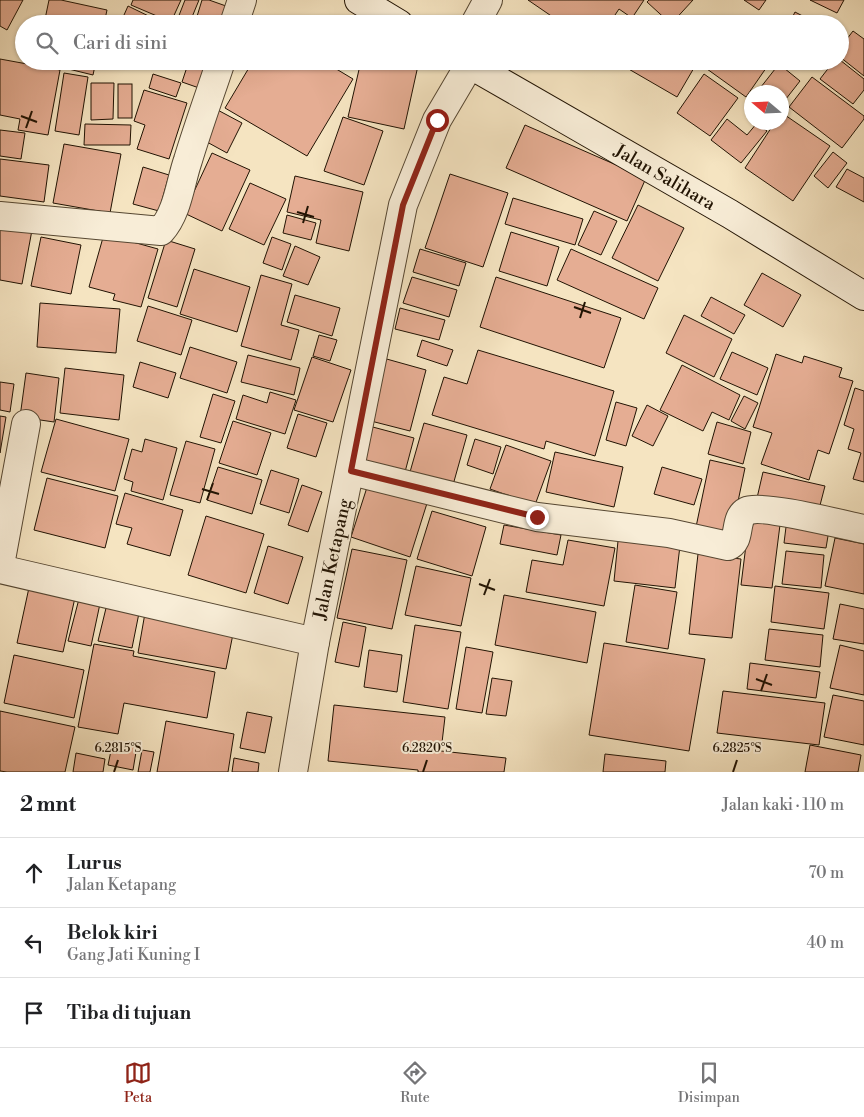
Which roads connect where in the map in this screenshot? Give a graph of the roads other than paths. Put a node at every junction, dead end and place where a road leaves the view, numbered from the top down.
1 (242, 0) edge
2 (359, 0) edge
3 (488, 0) edge
4 (237, 15) edge
5 (385, 15) edge
6 (480, 15) edge
7 (218, 70) edge
8 (463, 70) edge
9 (479, 70) edge
10 (0, 216) edge
11 (864, 296) edge
12 (26, 424) dead end
13 (351, 471) junction
14 (864, 529) edge
15 (0, 564) edge
16 (0, 568) edge
17 (315, 642) junction
18 (293, 772) edge

1 - 4 street
2 - 5 street
3 - 6 street
7 - 10 street
8 - 13 street, Jalan Ketapang
9 - 11 street, Jalan Salihara
12 - 15 street
13 - 14 street
13 - 17 street, Jalan Ketapang
16 - 17 street
17 - 18 street, Jalan Ketapang

